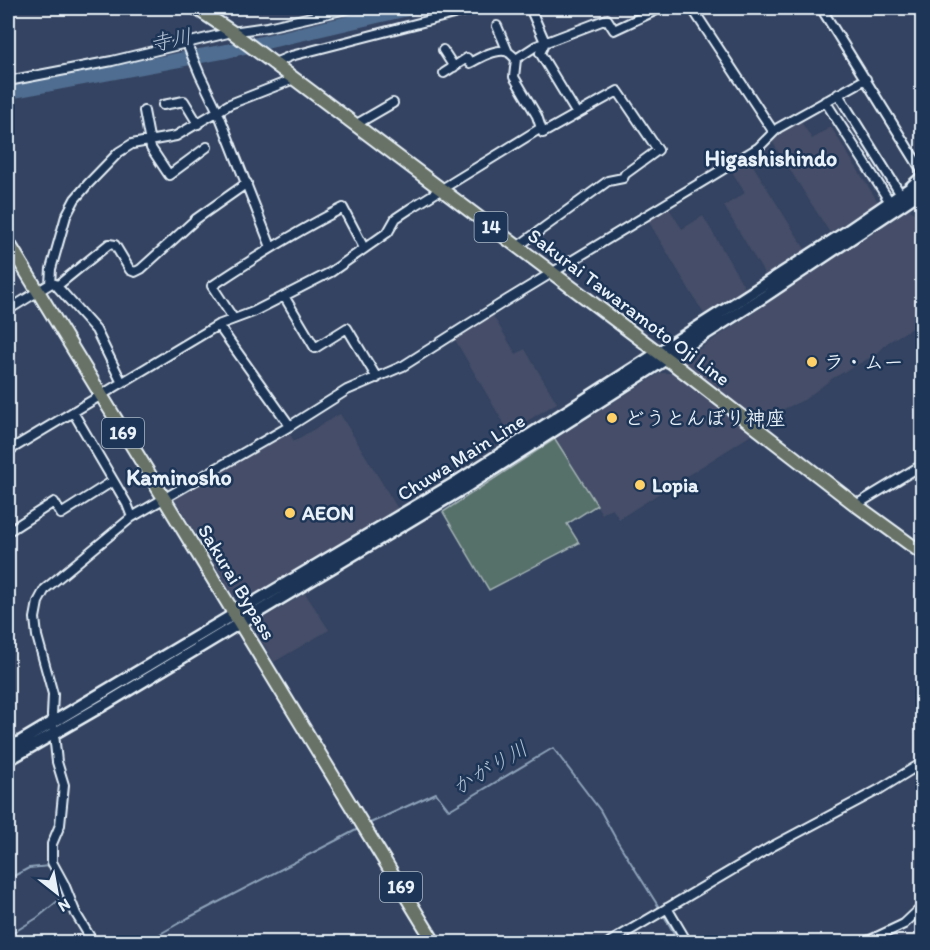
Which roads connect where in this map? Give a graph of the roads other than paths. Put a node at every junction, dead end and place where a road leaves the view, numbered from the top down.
1 (196, 8) edge
2 (351, 8) edge
3 (477, 8) edge
4 (530, 8) edge
5 (661, 8) edge
6 (692, 8) edge
7 (821, 8) edge
8 (918, 8) edge
9 (922, 13) edge
10 (497, 26) dead end
11 (234, 34) junction
12 (546, 42) junction
13 (186, 44) junction
14 (443, 50) dead end
15 (508, 52) junction
16 (516, 58) junction
17 (270, 62) junction
18 (454, 67) junction
19 (444, 73) dead end
20 (294, 79) junction
21 (866, 79) junction
22 (8, 81) edge
23 (838, 94) junction
24 (825, 101) junction
25 (393, 103) dead end
26 (163, 105) dead end
27 (144, 111) dead end
28 (218, 112) junction
29 (577, 114) junction
30 (198, 124) junction
31 (355, 124) junction
32 (541, 128) junction
33 (773, 131) junction
34 (149, 141) junction
35 (207, 147) dead end
36 (922, 171) edge
37 (922, 177) edge
38 (247, 183) junction
39 (441, 189) junction
40 (922, 190) edge
41 (902, 195) junction
42 (890, 202) junction
43 (8, 242) edge
44 (272, 247) junction
45 (517, 247) junction
46 (364, 248) junction
47 (552, 273) junction
48 (53, 285) junction
49 (38, 292) junction
50 (284, 296) junction
51 (8, 310) edge
52 (233, 318) junction
53 (218, 325) junction
54 (663, 356) junction
55 (377, 378) junction
56 (122, 383) junction
57 (101, 396) junction
58 (73, 411) junction
59 (290, 426) junction
60 (8, 451) edge
61 (922, 465) edge
62 (113, 481) junction
63 (164, 500) junction
64 (856, 506) junction
65 (132, 518) junction
66 (12, 529) dead end
67 (922, 553) edge
68 (237, 619) junction
69 (53, 728) junction
70 (8, 749) edge
71 (8, 760) edge
72 (922, 763) edge
73 (922, 907) edge
74 (667, 908) junction
75 (93, 942) edge
76 (434, 942) edge
77 (610, 942) edge
78 (687, 942) edge
79 (866, 942) edge

1 - 11 main road, Sakurai Tawaramoto Oji Line / 14
2 - 11 street
3 - 17 street
4 - 12 street
5 - 12 street
6 - 33 street
7 - 21 street
8 - 9 street
10 - 15 street
11 - 13 street
11 - 17 main road, Sakurai Tawaramoto Oji Line / 14
12 - 16 street
12 - 29 street
13 - 22 street
13 - 28 street
14 - 18 street
15 - 16 street
15 - 18 street
16 - 32 street
17 - 20 main road, Sakurai Tawaramoto Oji Line / 14
18 - 19 street
20 - 28 street
20 - 31 main road, Sakurai Tawaramoto Oji Line / 14
21 - 23 street
21 - 36 street
23 - 24 street
23 - 41 street
24 - 33 street
24 - 42 street
25 - 31 street
26 - 30 street
27 - 34 street
28 - 30 street
28 - 38 street
29 - 32 street
29 - 45 street
30 - 34 street
31 - 39 main road, Sakurai Tawaramoto Oji Line / 14
32 - 39 street
33 - 47 street
34 - 35 street
34 - 48 street
37 - 41 main road, Chuwa Main Line
38 - 44 street
38 - 48 street
39 - 45 main road, Sakurai Tawaramoto Oji Line / 14
39 - 46 street
40 - 54 main road, Chuwa Main Line
41 - 42 main road, Chuwa Main Line
42 - 54 main road, Chuwa Main Line
43 - 49 main road, Sakurai Bypass / 169
44 - 46 street
44 - 52 street
45 - 47 main road, Sakurai Tawaramoto Oji Line / 14
46 - 50 street
47 - 54 main road, Sakurai Tawaramoto Oji Line / 14
47 - 55 street
48 - 49 street
48 - 56 street
49 - 51 street
49 - 57 main road, Sakurai Bypass / 169
50 - 52 street
50 - 55 street
52 - 53 street
53 - 56 street
53 - 59 street
54 - 64 main road, Sakurai Tawaramoto Oji Line / 14
54 - 68 main road, Chuwa Main Line
55 - 59 street
56 - 57 street
57 - 58 street
57 - 63 main road, Sakurai Bypass / 169
58 - 60 street
58 - 62 street
59 - 63 street
61 - 64 street
62 - 65 street
62 - 66 street
63 - 65 street
63 - 68 main road, Sakurai Bypass / 169
64 - 67 main road, Sakurai Tawaramoto Oji Line / 14
65 - 69 street
68 - 69 main road, Chuwa Main Line
68 - 76 main road, Sakurai Bypass / 169
69 - 70 main road, Chuwa Main Line
69 - 71 main road, Chuwa Main Line
69 - 75 street
72 - 74 street
73 - 79 street
74 - 77 street
74 - 78 street

